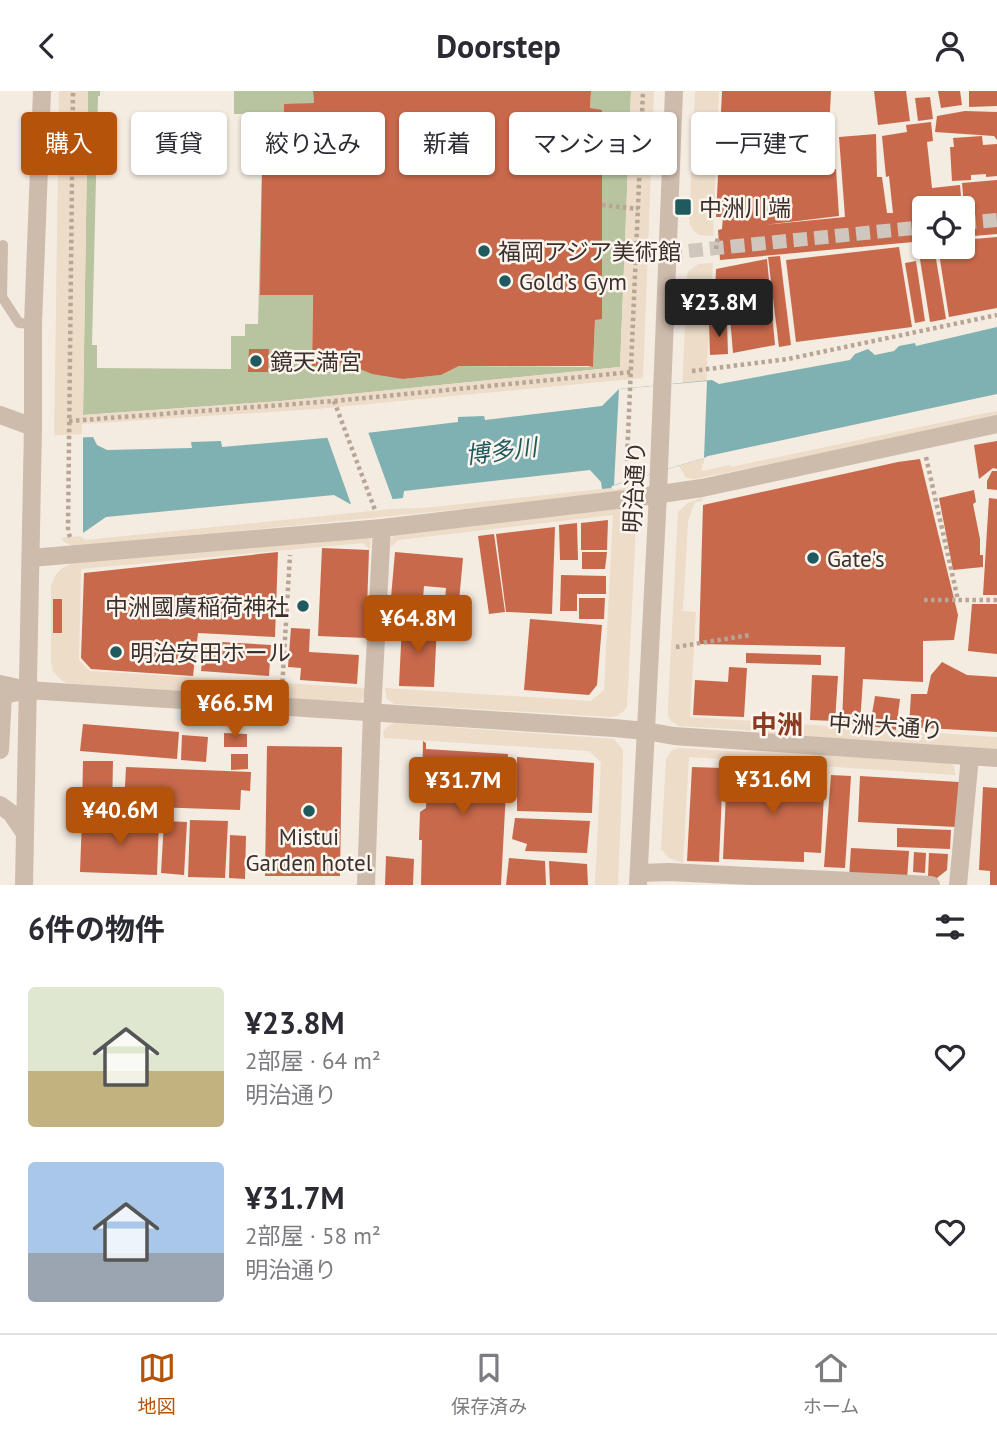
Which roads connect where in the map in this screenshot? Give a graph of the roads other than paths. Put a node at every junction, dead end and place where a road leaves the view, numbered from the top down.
1 (42, 91) edge
2 (674, 91) edge
3 (3, 245) dead end
4 (33, 324) junction
5 (0, 415) edge
6 (997, 424) edge
7 (33, 428) junction
8 (658, 493) junction
9 (382, 528) junction
10 (31, 550) junction
11 (0, 684) edge
12 (27, 690) junction
13 (372, 713) junction
14 (646, 731) junction
15 (0, 750) edge
16 (970, 756) junction
17 (997, 758) edge
18 (0, 805) edge
19 (24, 832) junction
20 (639, 879) edge
21 (24, 885) edge
22 (366, 885) edge
23 (931, 885) edge
24 (958, 885) edge

1 - 4 street
2 - 8 street, 明治通り
3 - 4 lane
4 - 7 street
5 - 7 street
6 - 8 street
7 - 10 street
8 - 9 street
8 - 14 street, 明治通り
9 - 10 street
9 - 13 street
10 - 12 street
11 - 12 street, 中洲大通り
12 - 13 street, 中洲大通り
12 - 15 street
12 - 19 street
13 - 14 street, 中洲大通り
13 - 22 street
14 - 16 street, 中洲大通り
14 - 20 street, 明治通り
16 - 17 street, 中洲大通り
16 - 24 street
18 - 19 street
19 - 21 street
20 - 23 street

